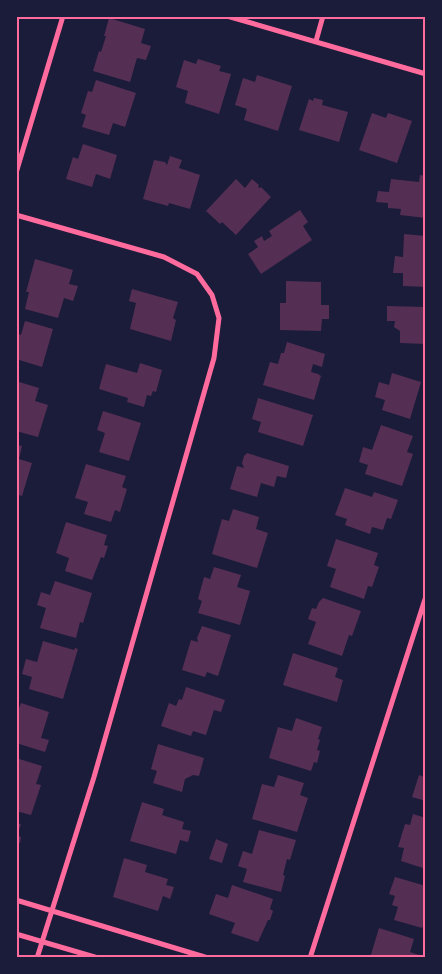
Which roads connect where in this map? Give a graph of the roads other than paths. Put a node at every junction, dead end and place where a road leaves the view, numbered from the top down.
1 (63, 16) edge
2 (228, 16) edge
3 (323, 16) edge
4 (316, 41) junction
5 (426, 74) edge
6 (16, 173) edge
7 (16, 215) edge
8 (426, 596) edge
9 (16, 900) edge
10 (51, 912) junction
11 (16, 934) edge
12 (43, 942) junction
13 (37, 958) edge
14 (98, 958) edge
15 (208, 958) edge
16 (310, 958) edge

1 - 6 street
2 - 4 street
3 - 4 street
4 - 5 street
7 - 10 street
8 - 16 street
9 - 10 street
10 - 12 street
10 - 15 street
11 - 12 street
12 - 13 street
12 - 14 street

